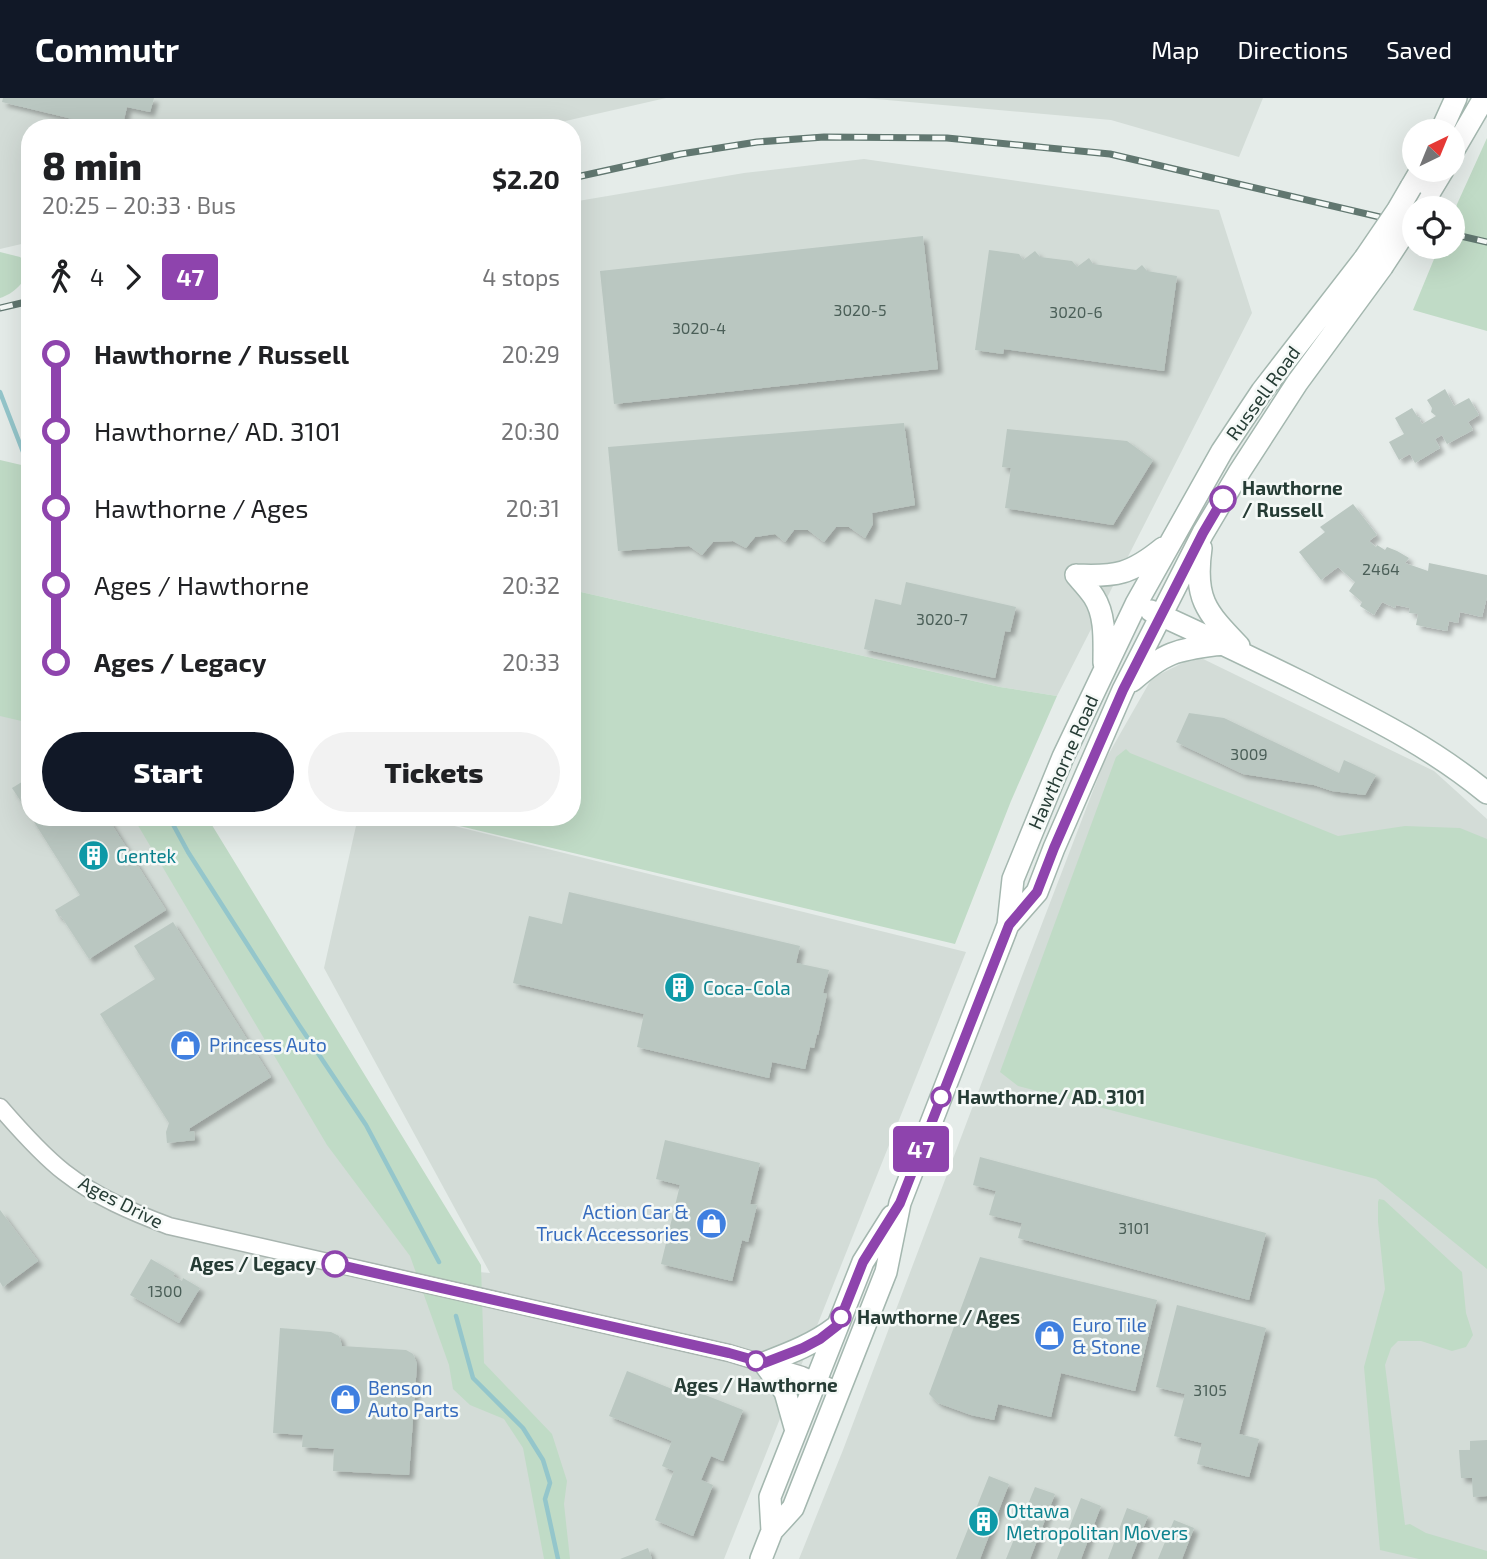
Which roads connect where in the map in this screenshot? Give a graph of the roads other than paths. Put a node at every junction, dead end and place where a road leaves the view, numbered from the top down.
1 (1456, 98) edge
2 (1484, 98) edge
3 (1446, 119) edge
4 (1465, 131) edge
5 (1420, 190) edge
6 (1402, 231) edge
7 (1373, 262) junction
8 (1203, 533) junction
9 (1170, 542) junction
10 (1136, 604) junction
11 (1162, 616) junction
12 (1222, 644) junction
13 (1250, 657) junction
14 (1105, 668) junction
15 (1123, 690) junction
16 (1487, 793) edge
17 (1009, 925) junction
18 (0, 1107) edge
19 (900, 1203) junction
20 (838, 1325) junction
21 (764, 1363) junction
22 (815, 1380) junction
23 (840, 1391) junction
24 (796, 1431) junction
25 (772, 1531) junction
26 (761, 1559) edge

1 - 3 main road
2 - 4 main road
5 - 7 main road, Russell Road, bridge
6 - 7 main road, Russell Road, bridge
7 - 8 main road, Russell Road
7 - 9 main road, Russell Road
8 - 11 main road, Russell Road
8 - 13 main road
9 - 10 main road, Russell Road
9 - 14 main road
10 - 11 main road
10 - 14 main road, Hawthorne Road
11 - 12 main road
11 - 15 main road, Hawthorne Road
12 - 13 main road
12 - 15 main road
13 - 16 main road
14 - 17 main road, Hawthorne Road
15 - 17 main road, Hawthorne Road
17 - 19 main road, Hawthorne Road
18 - 21 street, Ages Drive
19 - 20 main road, Hawthorne Road
19 - 23 main road, Hawthorne Road
20 - 21 main road
20 - 22 main road, Hawthorne Road
21 - 22 street, Ages Drive
21 - 24 main road
22 - 23 street, Ages Drive
22 - 24 main road, Hawthorne Road
23 - 25 main road, Hawthorne Road
24 - 25 main road, Hawthorne Road
25 - 26 main road, Hawthorne Road

